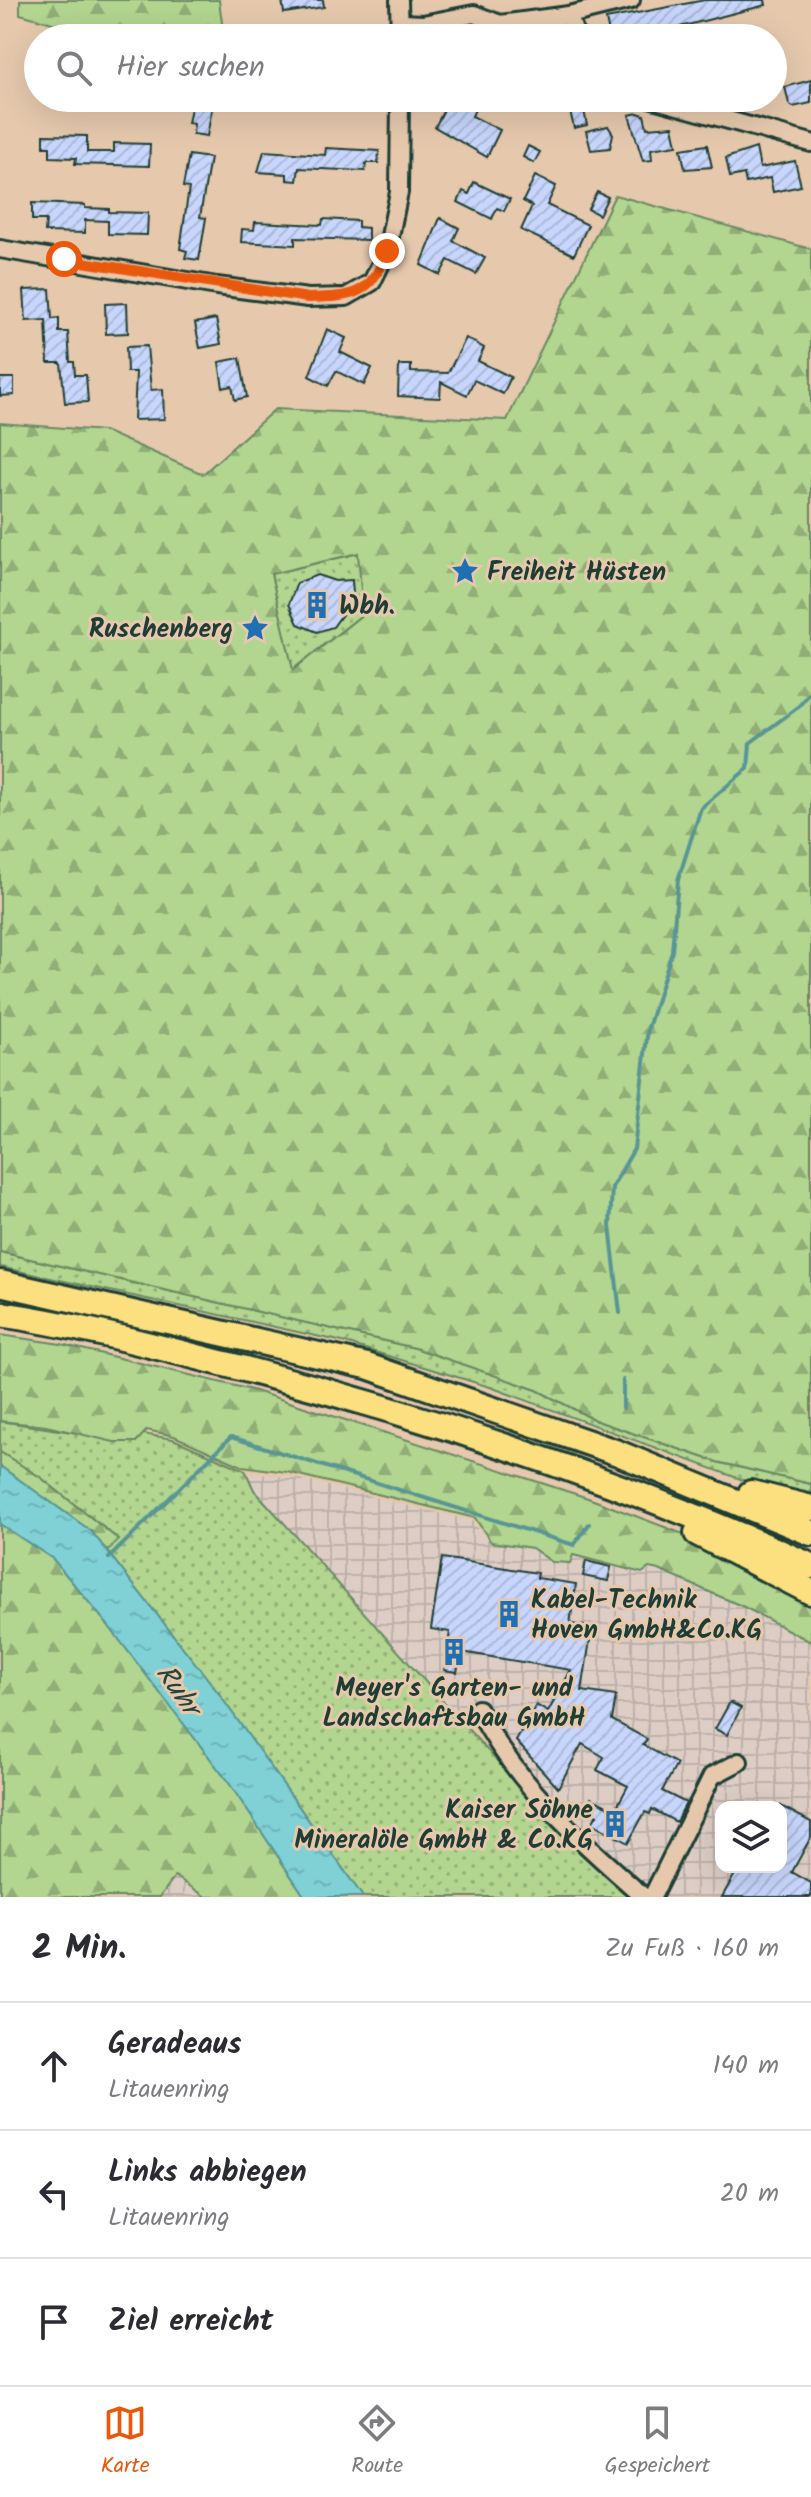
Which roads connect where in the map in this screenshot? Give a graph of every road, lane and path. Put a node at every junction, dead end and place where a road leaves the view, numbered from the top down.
1 (399, 0) edge
2 (631, 0) edge
3 (569, 15) junction
4 (400, 24) edge
5 (423, 24) edge
6 (500, 24) edge
7 (500, 24) edge
8 (572, 24) edge
9 (402, 112) edge
10 (699, 112) edge
11 (811, 143) edge
12 (0, 249) edge
13 (0, 1283) edge
14 (0, 1314) edge
15 (618, 1453) junction
16 (610, 1483) junction
17 (811, 1508) edge
18 (811, 1533) edge
19 (811, 1566) edge
20 (811, 1592) edge
21 (478, 1709) dead end
22 (739, 1762) dead end
23 (644, 1897) edge
24 (652, 1897) edge

1 - 4 street
2 - 3 street
3 - 7 street
3 - 8 street
5 - 6 street
9 - 12 street
10 - 11 street
13 - 15 highway
14 - 16 highway
15 - 17 highway
15 - 18 highway
16 - 19 highway
16 - 20 highway
21 - 23 street
22 - 24 street

